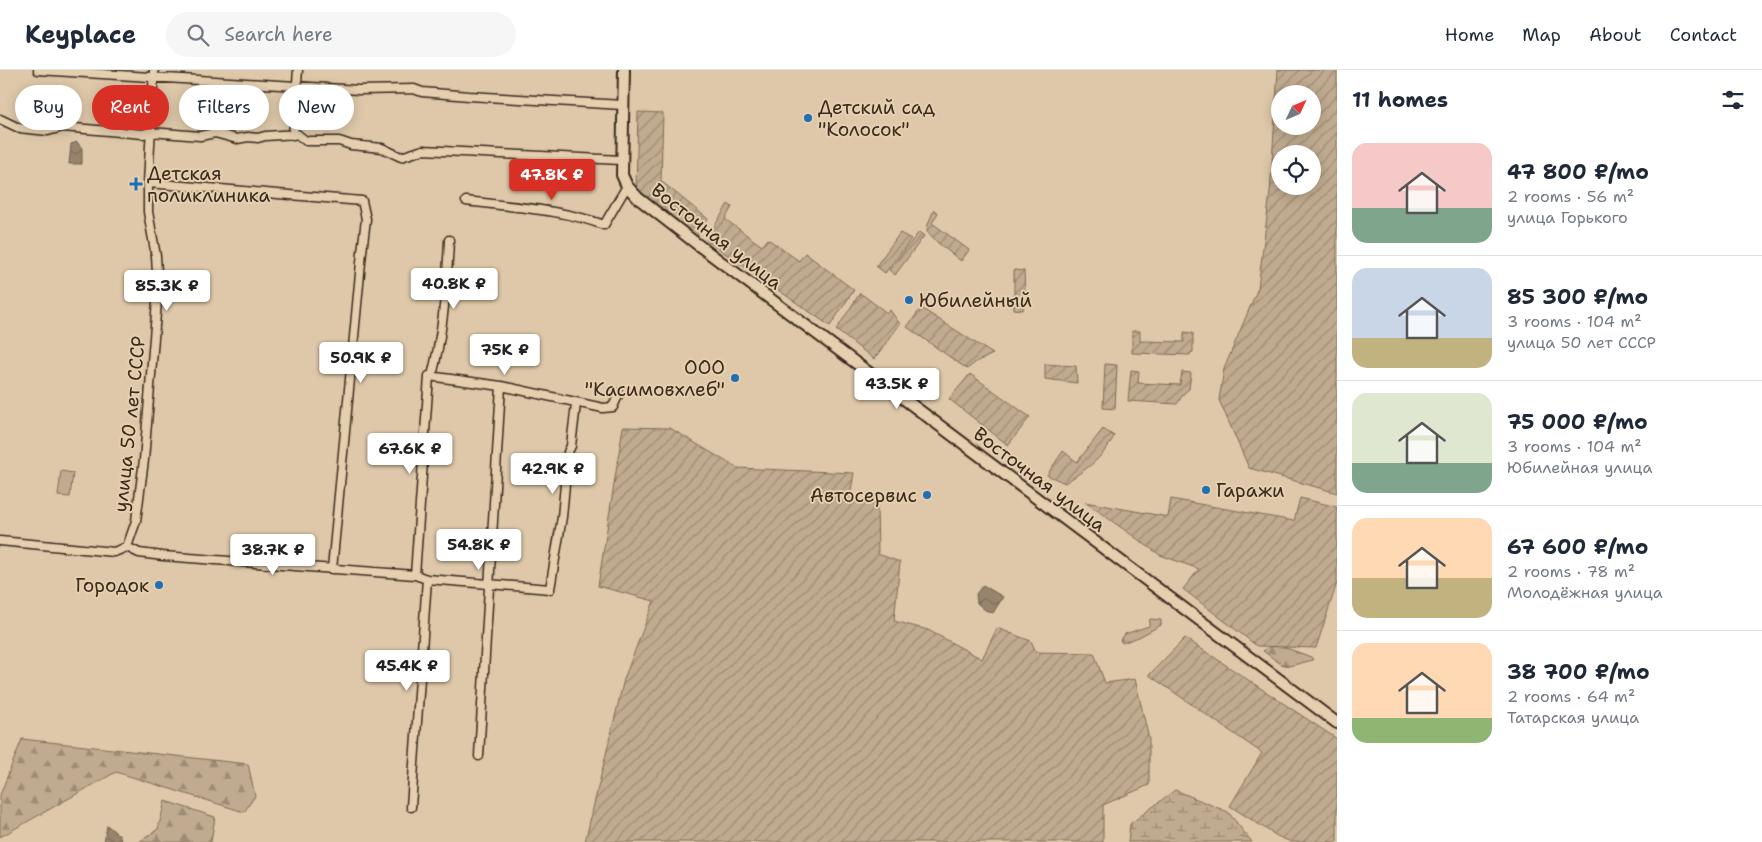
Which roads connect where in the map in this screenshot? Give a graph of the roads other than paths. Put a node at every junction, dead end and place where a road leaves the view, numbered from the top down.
1 (38, 70) edge
2 (298, 70) edge
3 (624, 70) edge
4 (154, 74) edge
5 (285, 85) edge
6 (297, 85) edge
7 (354, 90) edge
8 (623, 105) junction
9 (0, 118) edge
10 (293, 130) edge
11 (152, 132) junction
12 (293, 135) junction
13 (621, 160) junction
14 (148, 183) junction
15 (627, 186) junction
16 (466, 202) dead end
17 (449, 240) dead end
18 (430, 376) junction
19 (502, 386) junction
20 (619, 393) dead end
21 (576, 404) junction
22 (0, 541) edge
23 (127, 547) junction
24 (332, 569) junction
25 (414, 575) junction
26 (427, 579) junction
27 (490, 585) junction
28 (1337, 724) edge
29 (479, 756) dead end
30 (411, 807) dead end

1 - 4 street
2 - 6 street
3 - 8 main road, Восточная улица
4 - 5 street
4 - 11 street, улица 50 лет СССР
7 - 8 street
8 - 13 main road, Восточная улица
9 - 11 street
10 - 12 street
11 - 12 street
11 - 14 street, улица 50 лет СССР
12 - 13 street
13 - 15 main road, Восточная улица
14 - 23 street, улица 50 лет СССР
14 - 24 street
15 - 16 street
15 - 28 main road, Восточная улица
17 - 18 street
18 - 19 street
18 - 25 street
19 - 21 street
19 - 27 street
20 - 21 street
21 - 27 street
22 - 23 street
23 - 24 street
24 - 25 street
25 - 26 street
26 - 27 street
26 - 30 street
27 - 29 street

